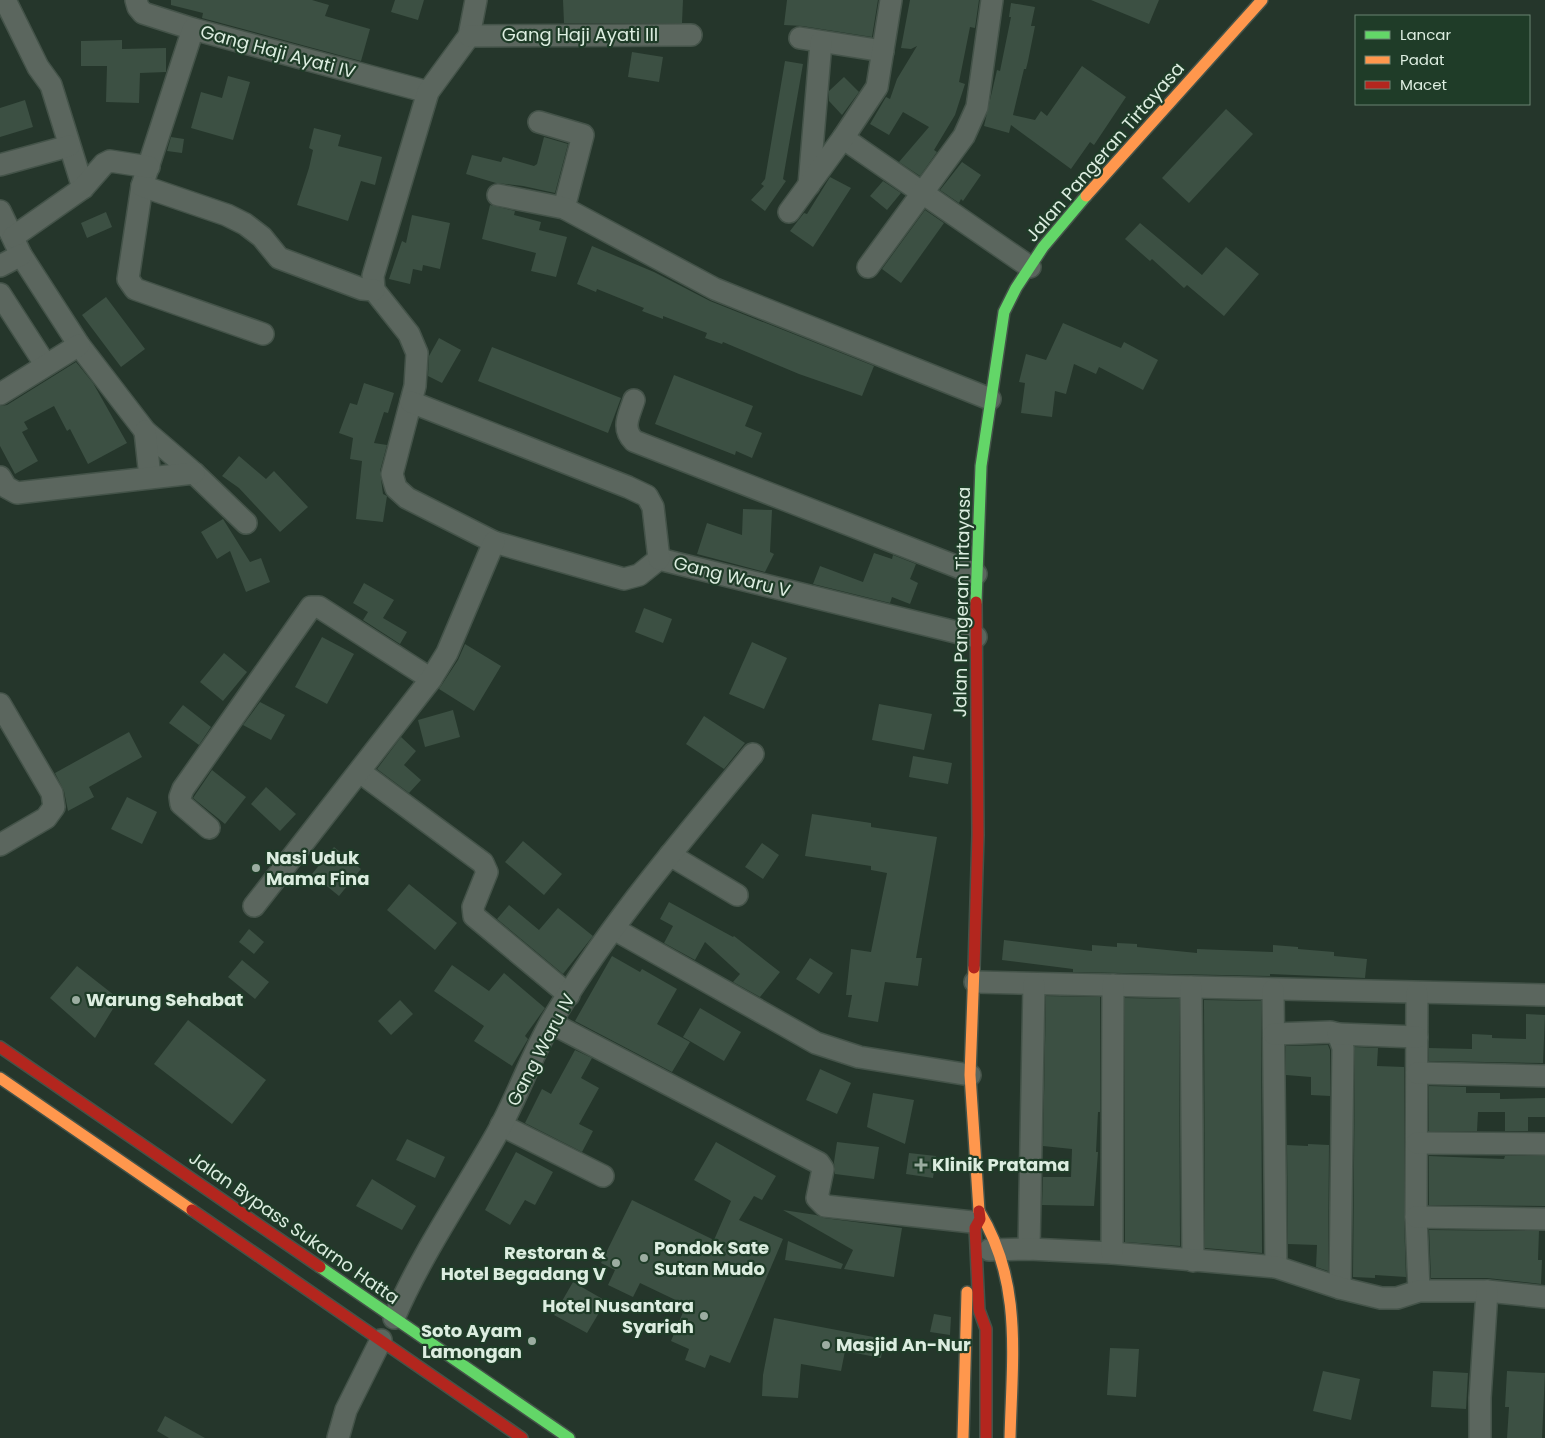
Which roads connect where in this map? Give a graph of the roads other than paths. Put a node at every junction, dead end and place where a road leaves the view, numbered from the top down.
1 (5, 0) edge
2 (136, 0) edge
3 (476, 0) edge
4 (891, 0) edge
5 (992, 0) edge
6 (1262, 0) edge
7 (193, 29) junction
8 (691, 35) dead end
9 (469, 36) junction
10 (800, 38) dead end
11 (821, 42) junction
12 (884, 51) junction
13 (428, 92) junction
14 (539, 122) dead end
15 (843, 138) junction
16 (70, 146) junction
17 (0, 165) edge
18 (146, 176) junction
19 (809, 185) junction
20 (82, 188) junction
21 (922, 194) junction
22 (498, 195) dead end
23 (564, 208) junction
24 (0, 211) edge
25 (789, 212) dead end
26 (17, 246) junction
27 (0, 266) edge
28 (868, 267) dead end
29 (1030, 267) junction
30 (374, 290) junction
31 (0, 294) edge
32 (263, 334) dead end
33 (79, 345) junction
34 (45, 364) junction
35 (0, 394) edge
36 (990, 398) junction
37 (634, 400) dead end
38 (411, 402) junction
39 (145, 431) junction
40 (194, 473) junction
41 (0, 477) edge
42 (150, 477) junction
43 (246, 523) dead end
44 (494, 542) junction
45 (659, 559) junction
46 (976, 574) junction
47 (976, 637) junction
48 (431, 679) junction
49 (0, 704) edge
50 (753, 754) dead end
51 (360, 772) junction
52 (209, 828) dead end
53 (0, 845) edge
54 (670, 855) junction
55 (737, 895) dead end
56 (254, 906) dead end
57 (614, 929) junction
58 (975, 982) junction
59 (1034, 984) junction
60 (1112, 986) junction
61 (1191, 987) junction
62 (1273, 990) junction
63 (1417, 992) junction
64 (569, 995) junction
65 (1545, 995) edge
66 (551, 1023) junction
67 (1274, 1034) junction
68 (1338, 1034) junction
69 (1417, 1036) junction
70 (0, 1047) edge
71 (1417, 1073) junction
72 (970, 1076) junction
73 (1545, 1076) edge
74 (0, 1078) edge
75 (45, 1093) junction
76 (501, 1125) junction
77 (1417, 1143) junction
78 (1545, 1144) edge
79 (602, 1176) dead end
80 (978, 1215) junction
81 (1416, 1217) junction
82 (1545, 1219) edge
83 (1029, 1249) junction
84 (1112, 1253) junction
85 (993, 1256) junction
86 (1193, 1261) junction
87 (1276, 1267) junction
88 (1340, 1288) junction
89 (1419, 1291) junction
90 (1487, 1291) junction
91 (1545, 1297) edge
92 (993, 1312) dead end
93 (394, 1318) junction
94 (986, 1329) junction
95 (381, 1340) junction
96 (338, 1438) edge
97 (522, 1438) edge
98 (569, 1438) edge
99 (963, 1438) edge
100 (986, 1438) edge
101 (1010, 1438) edge
102 (1480, 1438) edge

1 - 16 street
2 - 7 street, Gang Haji Ayati IV
3 - 9 street
4 - 12 street
5 - 21 street
6 - 29 main road, Jalan Pangeran Tirtayasa
7 - 13 street, Gang Haji Ayati IV
7 - 18 street
8 - 9 street, Gang Haji Ayati III
9 - 13 street
10 - 11 street
11 - 12 street
11 - 19 street
12 - 15 street
13 - 30 street
14 - 23 street
15 - 19 street
15 - 21 street
16 - 17 street
16 - 20 street
18 - 20 street
18 - 30 street
18 - 32 street
19 - 25 street
20 - 26 street
21 - 28 street
21 - 29 street
22 - 23 street
23 - 36 street
24 - 26 street
26 - 27 street
26 - 33 street
29 - 36 main road, Jalan Pangeran Tirtayasa
30 - 38 street, Gang Waru V
31 - 34 street
33 - 34 street
33 - 39 street
34 - 35 street
36 - 46 main road, Jalan Pangeran Tirtayasa
37 - 46 street
38 - 44 street, Gang Waru V
38 - 45 street
39 - 40 street
39 - 42 street
40 - 42 street
40 - 43 street
41 - 42 street
44 - 45 street, Gang Waru V
44 - 48 street
45 - 47 street, Gang Waru V
46 - 47 main road, Jalan Pangeran Tirtayasa
47 - 58 main road, Jalan Pangeran Tirtayasa
48 - 51 street
48 - 52 street
49 - 53 street
50 - 54 street, Gang Waru IV
51 - 56 street
51 - 64 street
54 - 55 street
54 - 57 street, Gang Waru IV
57 - 64 street, Gang Waru IV
57 - 72 street
58 - 59 street
58 - 72 main road, Jalan Pangeran Tirtayasa
59 - 60 street
59 - 83 street
60 - 61 street
60 - 84 street
61 - 62 street
61 - 86 street
62 - 63 street
62 - 67 street
63 - 65 street
63 - 69 street
64 - 66 street, Gang Waru IV
66 - 76 street, Gang Waru IV
66 - 80 street
67 - 68 street
67 - 87 street
68 - 69 street
68 - 88 street
69 - 71 street
70 - 75 main road, Jalan Bypass Sukarno Hatta
71 - 73 street
71 - 77 street
72 - 80 main road, Jalan Pangeran Tirtayasa
74 - 75 main road, Jalan Bypass Sukarno Hatta
75 - 93 main road, Jalan Bypass Sukarno Hatta
75 - 95 main road, Jalan Bypass Sukarno Hatta
76 - 79 street
76 - 93 street, Gang Waru IV
77 - 78 street
77 - 81 street
80 - 85 main road, Jalan Pangeran Tirtayasa
80 - 94 main road, Jalan Pangeran Tirtayasa
80 - 99 main road, Jalan Pangeran Tirtayasa
81 - 82 street
81 - 89 street
83 - 84 street
83 - 85 street
84 - 86 street
85 - 101 main road, Jalan Pangeran Tirtayasa
86 - 87 street
87 - 88 street
88 - 89 street
89 - 90 street
90 - 91 street
90 - 102 street
92 - 94 main road, Jalan Pangeran Tirtayasa
93 - 98 main road, Jalan Bypass Sukarno Hatta
94 - 100 main road, Jalan Pangeran Tirtayasa
95 - 96 street
95 - 97 main road, Jalan Bypass Sukarno Hatta

